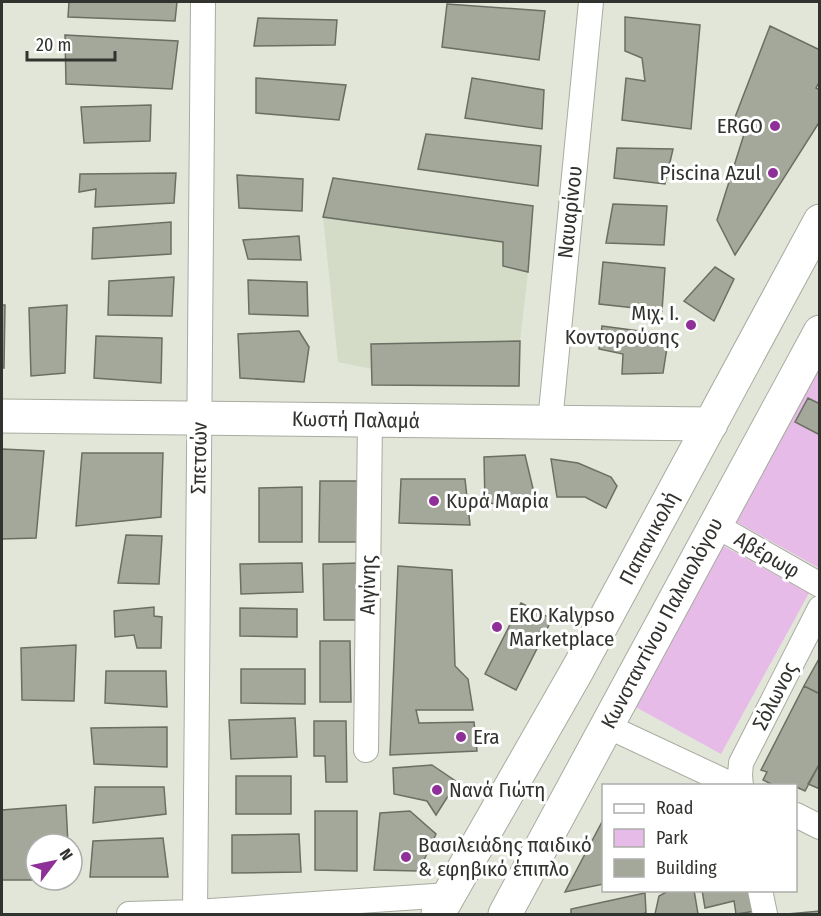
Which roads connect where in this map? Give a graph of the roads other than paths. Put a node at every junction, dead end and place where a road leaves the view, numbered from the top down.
1 (203, 2) edge
2 (591, 2) edge
3 (819, 221) edge
4 (819, 332) edge
5 (2, 416) edge
6 (200, 418) junction
7 (370, 420) junction
8 (550, 422) junction
9 (711, 424) junction
10 (715, 525) junction
11 (819, 585) edge
12 (819, 608) edge
13 (606, 726) junction
14 (366, 750) dead end
15 (731, 784) edge
16 (741, 784) edge
17 (797, 816) edge
18 (819, 827) edge
19 (760, 892) edge
20 (444, 905) edge
21 (195, 913) edge
22 (129, 915) edge
23 (505, 915) edge
24 (765, 915) edge

1 - 6 street, Σπετσών
2 - 8 street, Ναυαρίνου
3 - 9 main road, Παπανικολή
4 - 10 main road, Κωνσταντίνου Παλαιολόγου
5 - 6 main road, Κωστή Παλαμά
6 - 7 main road, Κωστή Παλαμά
6 - 21 street, Σπετσών
7 - 8 main road, Κωστή Παλαμά
7 - 14 street, Αιγίνης
8 - 9 main road, Κωστή Παλαμά
9 - 20 main road, Παπανικολή
10 - 11 street, Αβέρωφ
10 - 13 main road, Κωνσταντίνου Παλαιολόγου
12 - 16 street, Σόλωνος
13 - 15 street
13 - 23 main road, Κωνσταντίνου Παλαιολόγου
17 - 18 street
19 - 24 street
20 - 21 street
21 - 22 street

